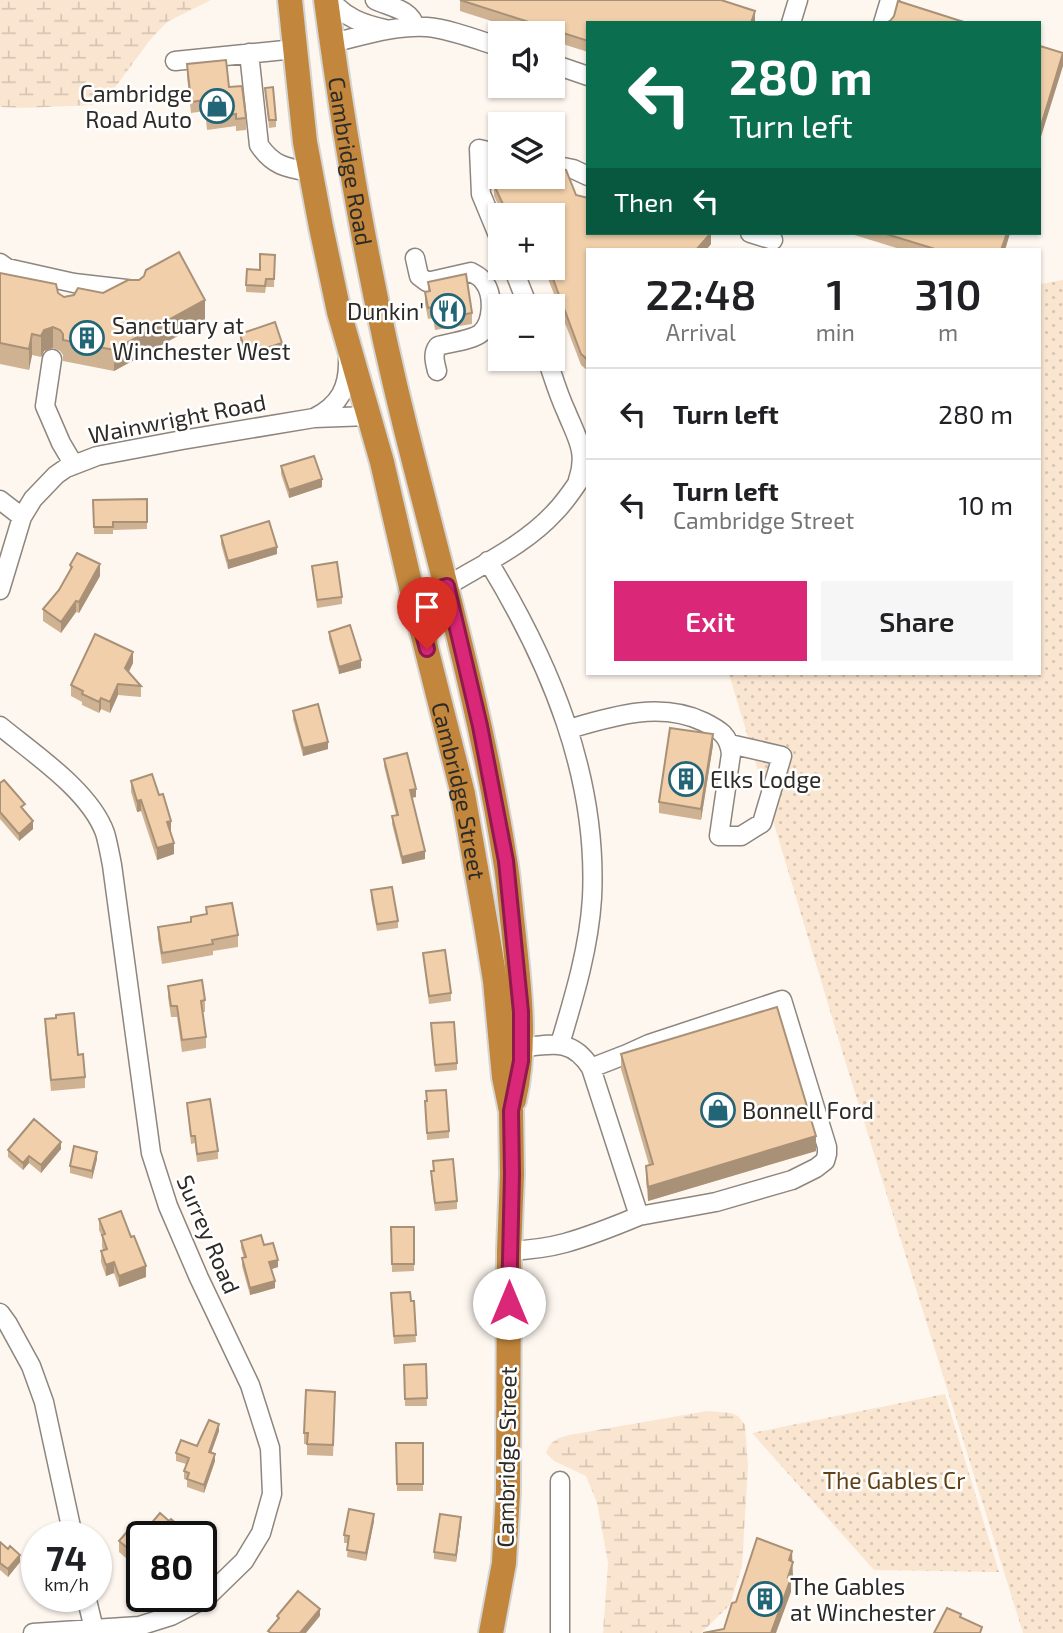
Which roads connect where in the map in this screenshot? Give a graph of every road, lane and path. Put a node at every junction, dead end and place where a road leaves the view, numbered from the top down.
1 (290, 0) edge
2 (326, 0) edge
3 (331, 0) edge
4 (376, 0) edge
5 (798, 0) edge
6 (890, 0) edge
7 (792, 21) edge
8 (884, 21) edge
9 (415, 27) junction
10 (388, 30) junction
11 (332, 43) junction
12 (488, 44) edge
13 (295, 49) junction
14 (249, 54) junction
15 (175, 61) dead end
16 (565, 68) edge
17 (586, 74) edge
18 (488, 151) edge
19 (565, 167) edge
20 (310, 172) junction
21 (586, 175) edge
22 (488, 211) edge
23 (756, 235) edge
24 (773, 241) edge
25 (415, 258) dead end
26 (0, 263) edge
27 (135, 290) edge
28 (340, 312) junction
29 (381, 322) joint
30 (52, 359) dead end
31 (437, 371) dead end
32 (551, 371) edge
33 (369, 416) junction
34 (314, 418) junction
35 (74, 465) junction
36 (586, 471) edge
37 (577, 483) junction
38 (0, 500) edge
39 (22, 517) junction
40 (488, 561) junction
41 (447, 586) junction
42 (0, 590) edge
43 (413, 596) junction
44 (0, 726) edge
45 (569, 729) junction
46 (730, 744) junction
47 (561, 1044) junction
48 (521, 1048) junction
49 (591, 1068) junction
50 (511, 1111) junction
51 (639, 1216) junction
52 (509, 1251) junction
53 (0, 1313) edge
54 (561, 1481) dead end
55 (70, 1521) edge
56 (89, 1612) edge
57 (93, 1629) junction
58 (33, 1633) edge
59 (491, 1633) edge
60 (560, 1633) edge

1 - 13 highway, Cambridge Road
2 - 11 highway, Cambridge Road
3 - 10 street
4 - 9 street
5 - 7 street
6 - 8 street
9 - 10 street
9 - 12 street
10 - 11 street
11 - 13 highway
11 - 29 highway, Cambridge Road
13 - 14 street
13 - 20 highway, Cambridge Road
14 - 15 street
14 - 20 street
16 - 17 street
18 - 22 street
19 - 21 street
20 - 28 highway, Cambridge Road
23 - 24 street
25 - 31 street
26 - 27 street
28 - 33 highway, Cambridge Street
28 - 34 street
29 - 41 highway, Cambridge Street
30 - 35 street
32 - 37 street
33 - 34 street, Wainwright Road
33 - 43 highway, Cambridge Street
34 - 35 street, Wainwright Road
35 - 39 street, Wainwright Road
36 - 37 street
37 - 40 street
38 - 39 street
39 - 42 street, Wainwright Road
40 - 41 street
40 - 45 street
41 - 43 highway
41 - 48 highway, Cambridge Street
43 - 50 highway, Cambridge Street
44 - 57 street, Surrey Road
45 - 46 street
45 - 47 street
46 - 46 street
47 - 48 street
47 - 49 street
48 - 50 highway, Cambridge Street
49 - 51 street
49 - 51 street
50 - 52 highway, Cambridge Street
51 - 52 street
52 - 59 highway, Cambridge Street
53 - 55 street
54 - 60 street
56 - 57 street
57 - 58 street, Surrey Road

